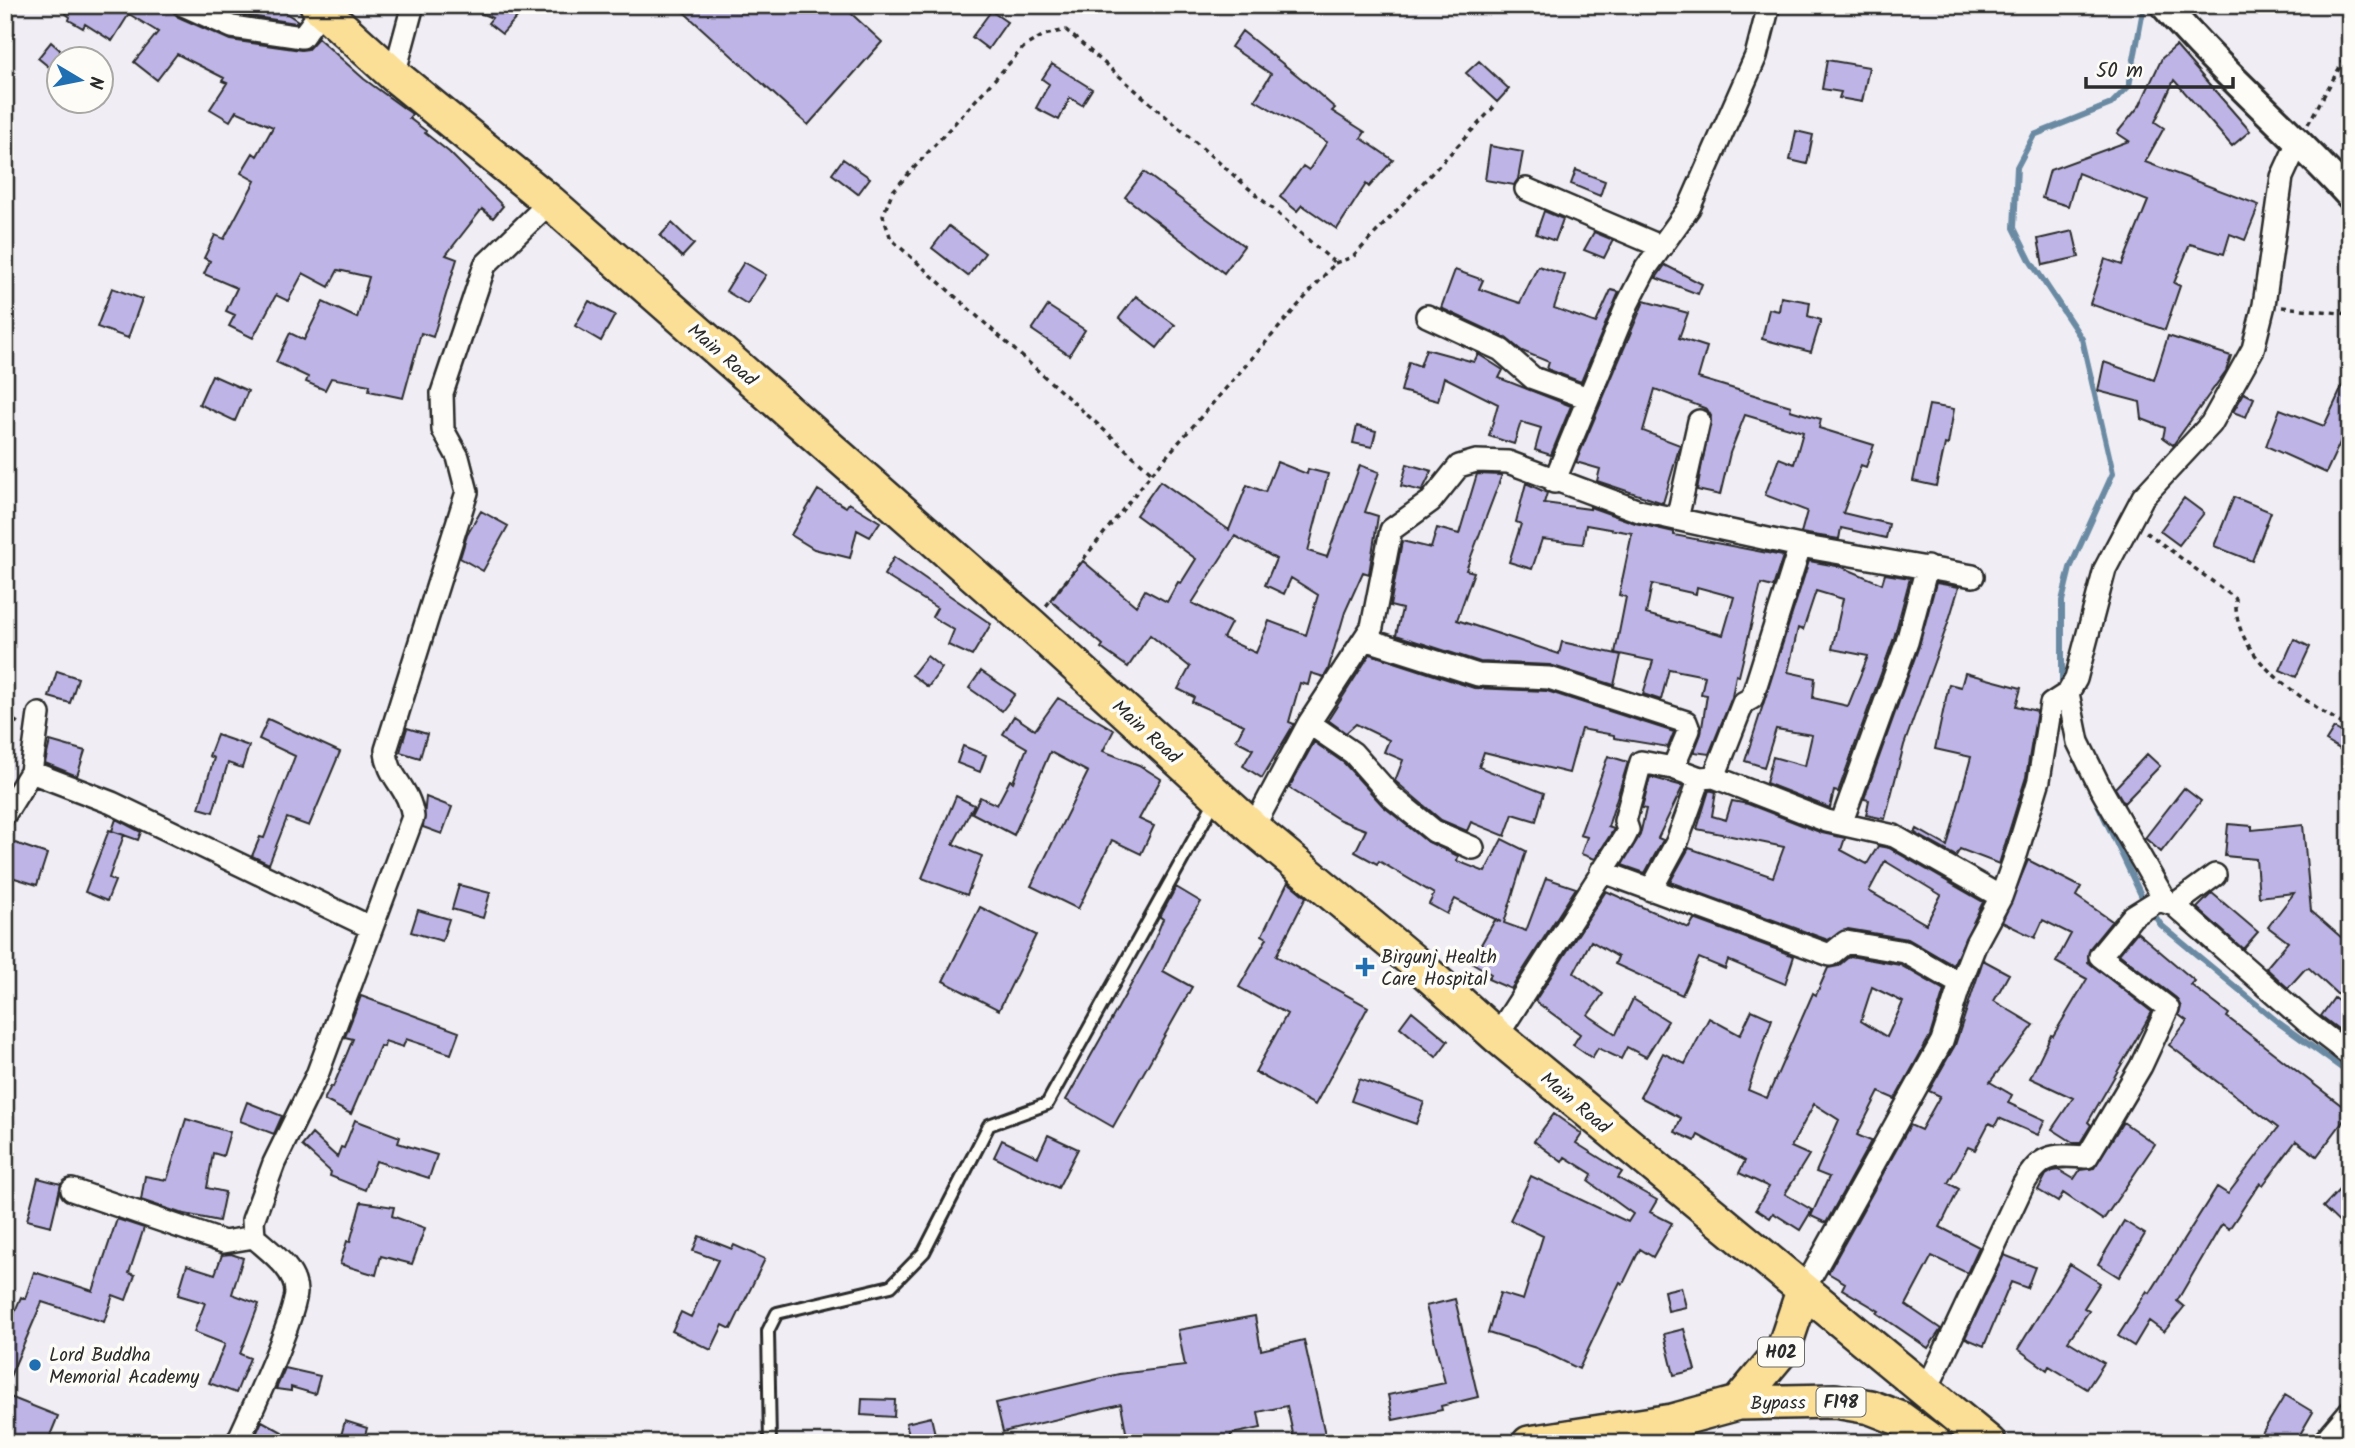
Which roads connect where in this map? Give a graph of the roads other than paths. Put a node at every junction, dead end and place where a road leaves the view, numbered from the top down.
1 (183, 5) edge
2 (413, 5) edge
3 (1769, 5) edge
4 (2164, 5) edge
5 (319, 7) edge
6 (394, 75) junction
7 (2299, 140) junction
8 (1526, 189) dead end
9 (2350, 196) edge
10 (550, 202) junction
11 (1662, 247) junction
12 (1427, 316) dead end
13 (1588, 398) junction
14 (1699, 421) dead end
15 (1554, 482) junction
16 (1677, 519) junction
17 (1800, 546) junction
18 (1927, 567) junction
19 (1973, 576) dead end
20 (1365, 639) junction
21 (2059, 698) junction
22 (39, 714) dead end
23 (1309, 723) junction
24 (1673, 768) junction
25 (31, 772) junction
26 (1707, 778) junction
27 (1218, 795) junction
28 (5, 814) edge
29 (1841, 824) junction
30 (1252, 828) junction
31 (1473, 848) dead end
32 (1601, 871) junction
33 (2215, 875) dead end
34 (1651, 890) junction
35 (2001, 897) junction
36 (2166, 903) junction
37 (370, 927) junction
38 (1960, 984) junction
39 (1497, 1036) junction
40 (2350, 1055) edge
41 (72, 1190) dead end
42 (254, 1237) junction
43 (1803, 1291) junction
44 (1926, 1391) junction
45 (1738, 1403) junction
46 (2348, 1416) edge
47 (237, 1443) edge
48 (770, 1443) edge
49 (1529, 1443) edge
50 (1934, 1443) edge
51 (1989, 1443) edge
52 (2323, 1443) edge

1 - 5 street
2 - 6 street
3 - 11 street
4 - 7 street
5 - 6 main road, Main Road
6 - 10 main road, Main Road
7 - 9 street
7 - 21 street
8 - 11 street
10 - 27 main road, Main Road
10 - 37 street
11 - 13 street
12 - 13 street
13 - 15 street
14 - 16 street
15 - 16 street
15 - 20 street
16 - 17 street
17 - 18 street
17 - 26 street
18 - 19 street
18 - 29 street
20 - 23 street
20 - 24 street
21 - 35 street
21 - 36 street
22 - 25 street
23 - 30 street
23 - 31 street
24 - 26 street
24 - 32 street
25 - 28 street
25 - 37 street
26 - 29 street
26 - 34 street
27 - 30 main road, Main Road
27 - 48 lane
29 - 35 street
30 - 39 main road, Main Road
32 - 34 street
32 - 39 street
33 - 36 street
34 - 38 street
35 - 38 street
36 - 40 street
36 - 44 street
37 - 42 street
38 - 43 street
39 - 43 main road, Main Road
41 - 42 street
42 - 47 street
43 - 44 main road, Main Road
43 - 45 main road, Bypass / H02
44 - 51 main road, Main Road
45 - 49 main road, Bypass / F198
45 - 50 main road, Bypass / F198
46 - 52 street

